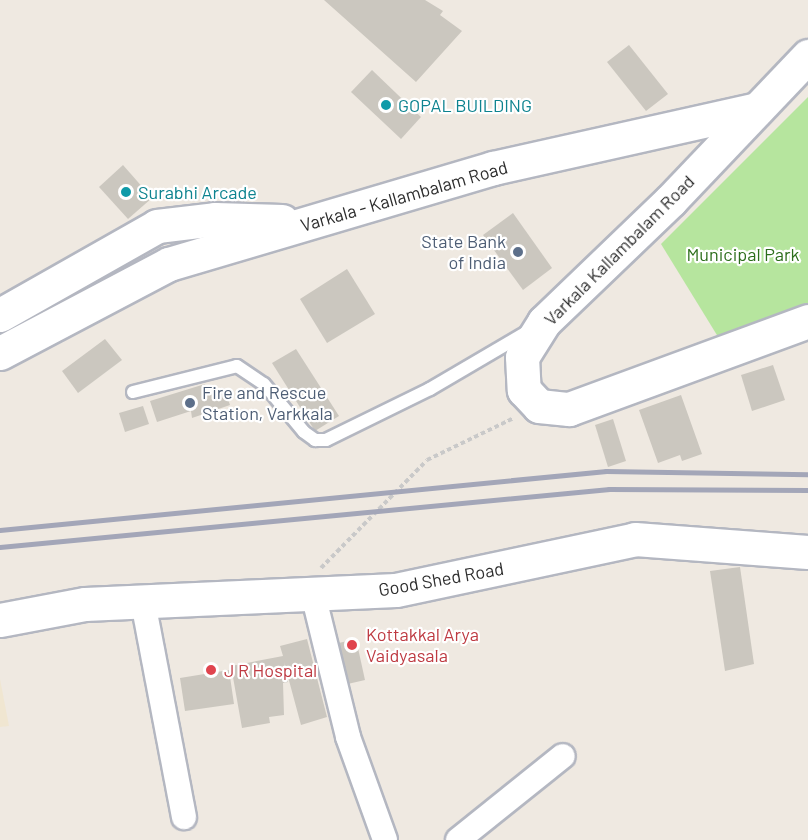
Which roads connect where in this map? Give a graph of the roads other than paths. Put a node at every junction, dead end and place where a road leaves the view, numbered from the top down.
1 (808, 56) edge
2 (756, 109) junction
3 (314, 222) junction
4 (0, 315) edge
5 (808, 321) edge
6 (544, 322) junction
7 (0, 353) edge
8 (133, 392) dead end
9 (808, 552) edge
10 (303, 594) junction
11 (143, 602) junction
12 (0, 620) edge
13 (563, 756) dead end
14 (184, 817) dead end
15 (384, 840) edge
16 (458, 840) edge

1 - 2 main road
2 - 3 main road, Varkala - Kallambalam Road
2 - 6 main road, Varkala Kallambalam Road
3 - 4 main road
3 - 7 main road, Varkala - Kallambalam Road
5 - 6 main road, Varkala Kallambalam Road
6 - 8 lane
9 - 10 main road, Good Shed Road
10 - 11 main road, Good Shed Road
10 - 15 street
11 - 12 main road, Good Shed Road
11 - 14 street
13 - 16 street

